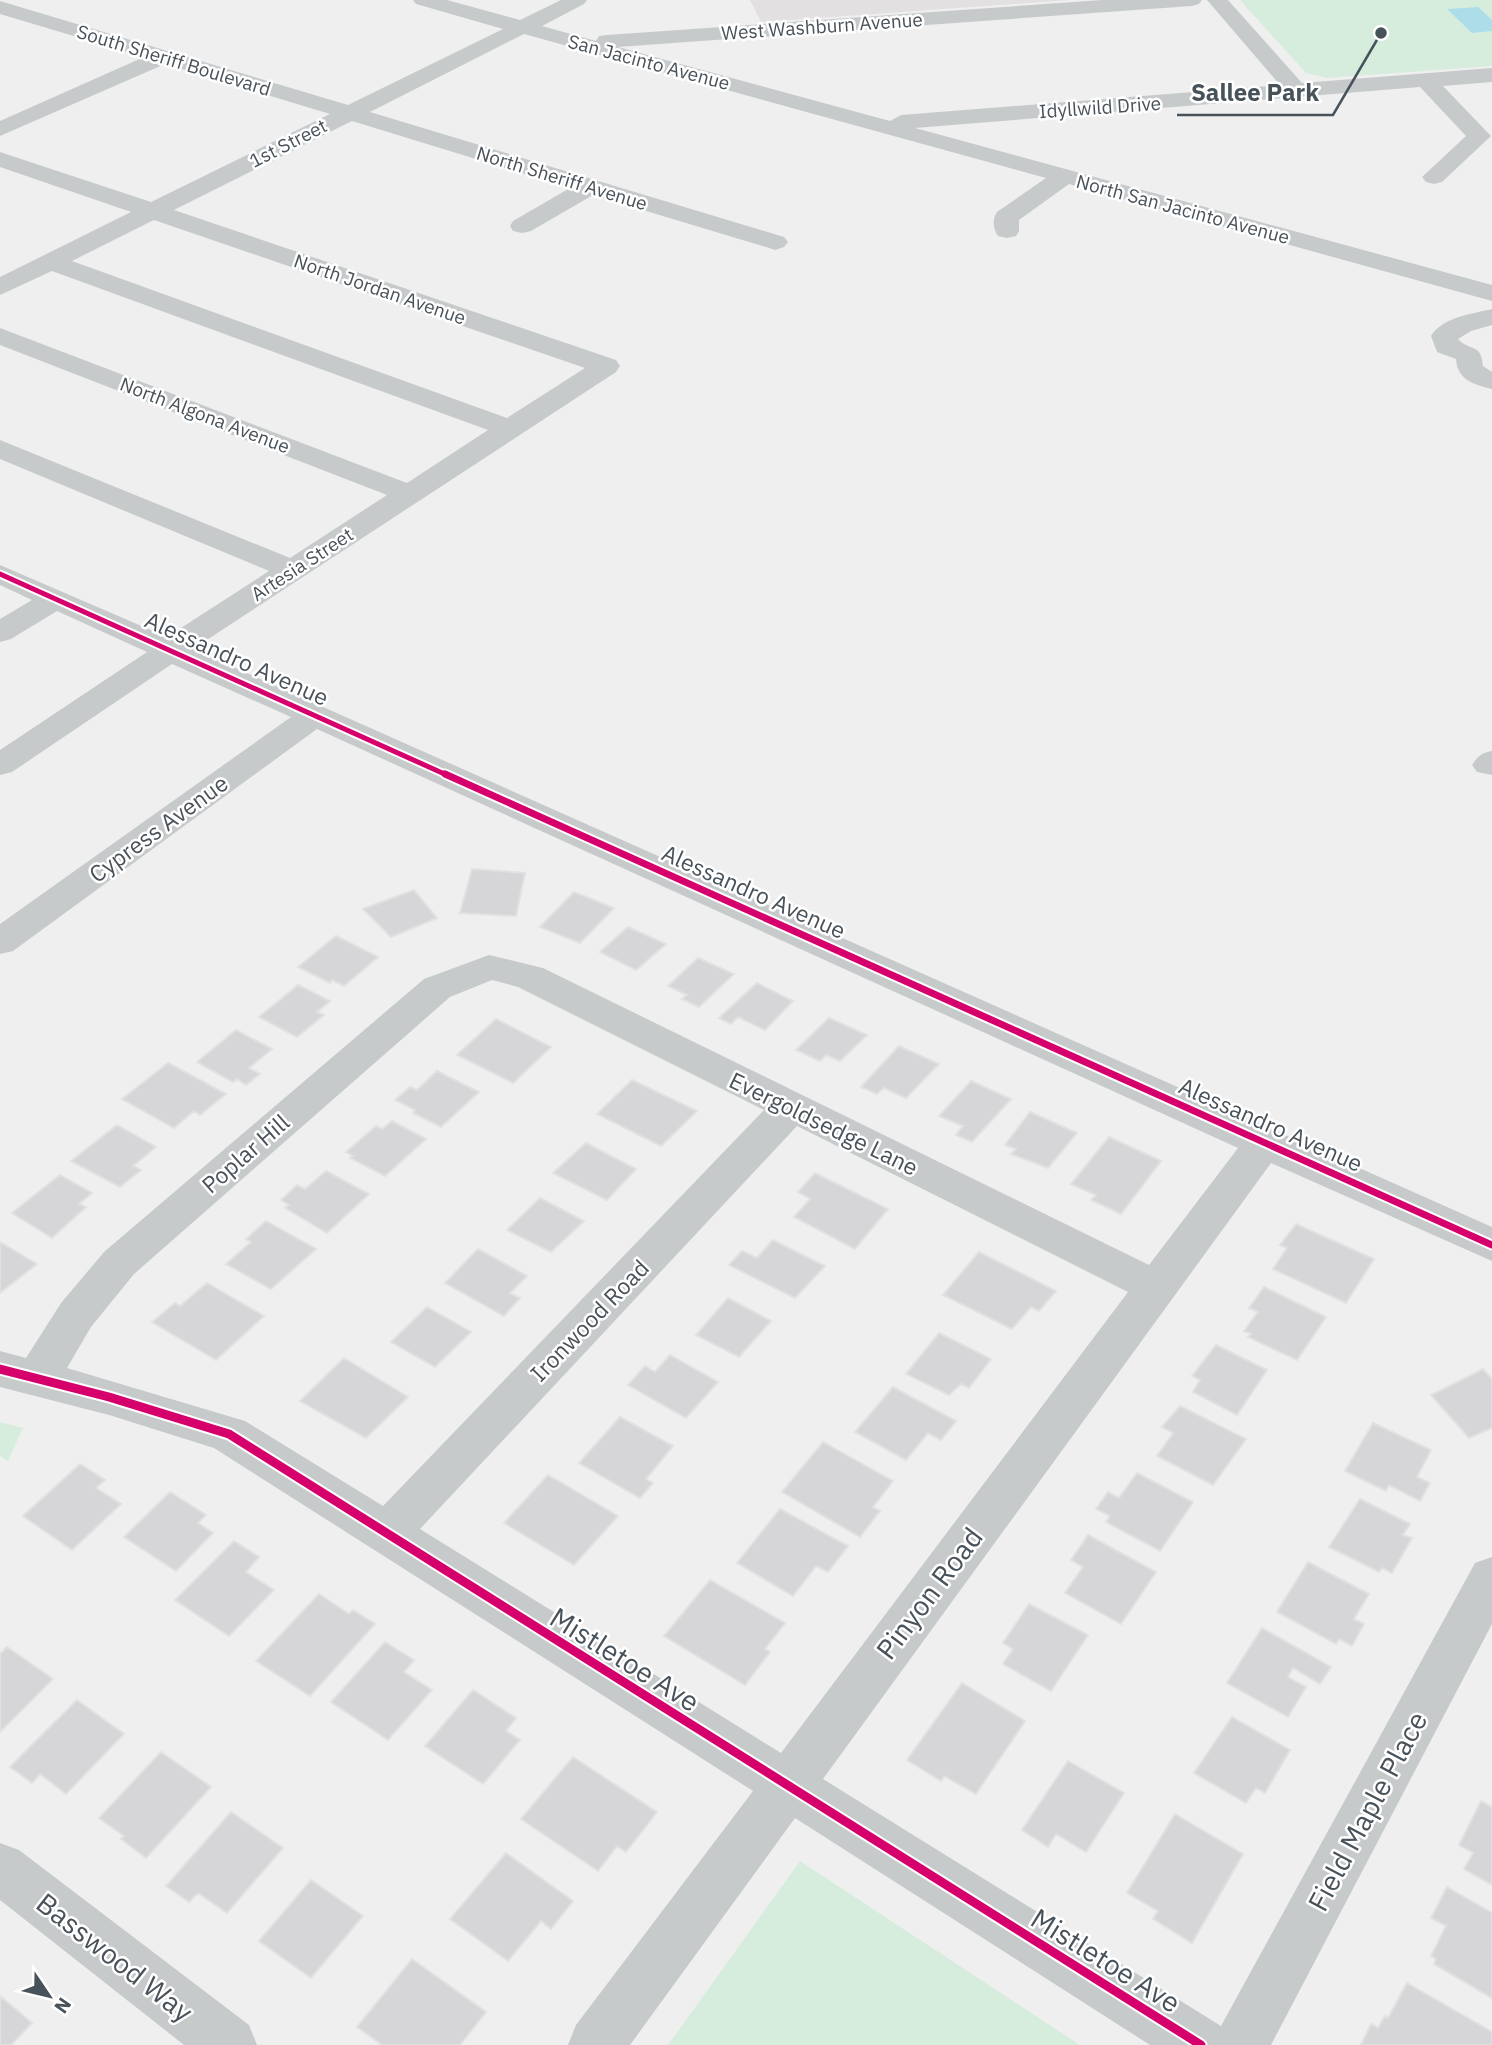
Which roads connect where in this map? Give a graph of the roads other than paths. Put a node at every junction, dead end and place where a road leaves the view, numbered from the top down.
1 (423, 0) edge
2 (577, 0) edge
3 (1192, 0) edge
4 (1217, 0) edge
5 (5, 6) edge
6 (965, 8) edge
7 (521, 27) junction
8 (579, 43) junction
9 (163, 57) junction
10 (1492, 75) edge
11 (1425, 80) junction
12 (1296, 90) junction
13 (348, 114) junction
14 (875, 124) junction
15 (0, 130) edge
16 (0, 159) edge
17 (1064, 177) junction
18 (1434, 177) dead end
19 (589, 187) junction
20 (153, 211) junction
21 (522, 226) dead end
22 (1007, 231) dead end
23 (775, 242) dead end
24 (52, 262) junction
25 (0, 287) edge
26 (1492, 293) edge
27 (1492, 317) edge
28 (0, 336) edge
29 (606, 366) joint
30 (1492, 381) edge
31 (510, 429) junction
32 (0, 449) edge
33 (410, 494) junction
34 (293, 570) junction
35 (0, 574) edge
36 (56, 599) junction
37 (0, 632) edge
38 (169, 650) junction
39 (317, 714) junction
40 (0, 765) edge
41 (0, 942) edge
42 (489, 967) joint
43 (791, 1107) junction
44 (1264, 1142) junction
45 (1492, 1245) edge
46 (1156, 1287) junction
47 (19, 1374) edge
48 (387, 1533) junction
49 (1492, 1577) edge
50 (787, 1784) junction
51 (0, 1868) edge
52 (229, 2045) edge
53 (596, 2045) edge
54 (1201, 2045) edge
55 (1241, 2045) edge

1 - 7 street, San Jacinto Avenue
2 - 7 street, 1st Street
3 - 6 street, West Washburn Avenue
4 - 12 street
5 - 9 street, South Sheriff Boulevard
6 - 8 street, West Washburn Avenue
7 - 8 street, San Jacinto Avenue
7 - 13 street, 1st Street
8 - 14 street, San Jacinto Avenue
9 - 13 street, South Sheriff Boulevard
9 - 15 street
10 - 11 street, Idyllwild Drive
11 - 12 street, Idyllwild Drive
11 - 18 street
12 - 14 street, Idyllwild Drive
13 - 19 street, North Sheriff Avenue
13 - 20 street, 1st Street
14 - 17 street, North San Jacinto Avenue
16 - 20 street, North Jordan Avenue
17 - 22 street
17 - 26 street, North San Jacinto Avenue
19 - 21 street
19 - 23 street, North Sheriff Avenue
20 - 24 street, 1st Street
20 - 29 street, North Jordan Avenue
24 - 25 street, 1st Street
24 - 31 street
27 - 30 street
28 - 33 street, North Algona Avenue
29 - 31 street, Artesia Street
31 - 33 street, Artesia Street
32 - 34 street
33 - 34 street, Artesia Street
34 - 38 street, Artesia Street
35 - 36 street, Alessandro Avenue
36 - 37 street
36 - 38 street, Alessandro Avenue
38 - 39 street, Alessandro Avenue
38 - 40 street, Artesia Street
39 - 41 street, Cypress Avenue
39 - 44 street, Alessandro Avenue
42 - 43 street, Evergoldsedge Lane
42 - 47 street, Poplar Hill
43 - 46 street, Evergoldsedge Lane
43 - 48 street, Ironwood Road
44 - 45 street, Alessandro Avenue
44 - 46 street, Pinyon Road
46 - 50 street, Pinyon Road
47 - 48 street, Mistletoe Ave
48 - 50 street, Mistletoe Ave
49 - 55 street, Field Maple Place
50 - 53 street, Pinyon Road
50 - 54 street, Mistletoe Ave
51 - 52 street, Basswood Way

